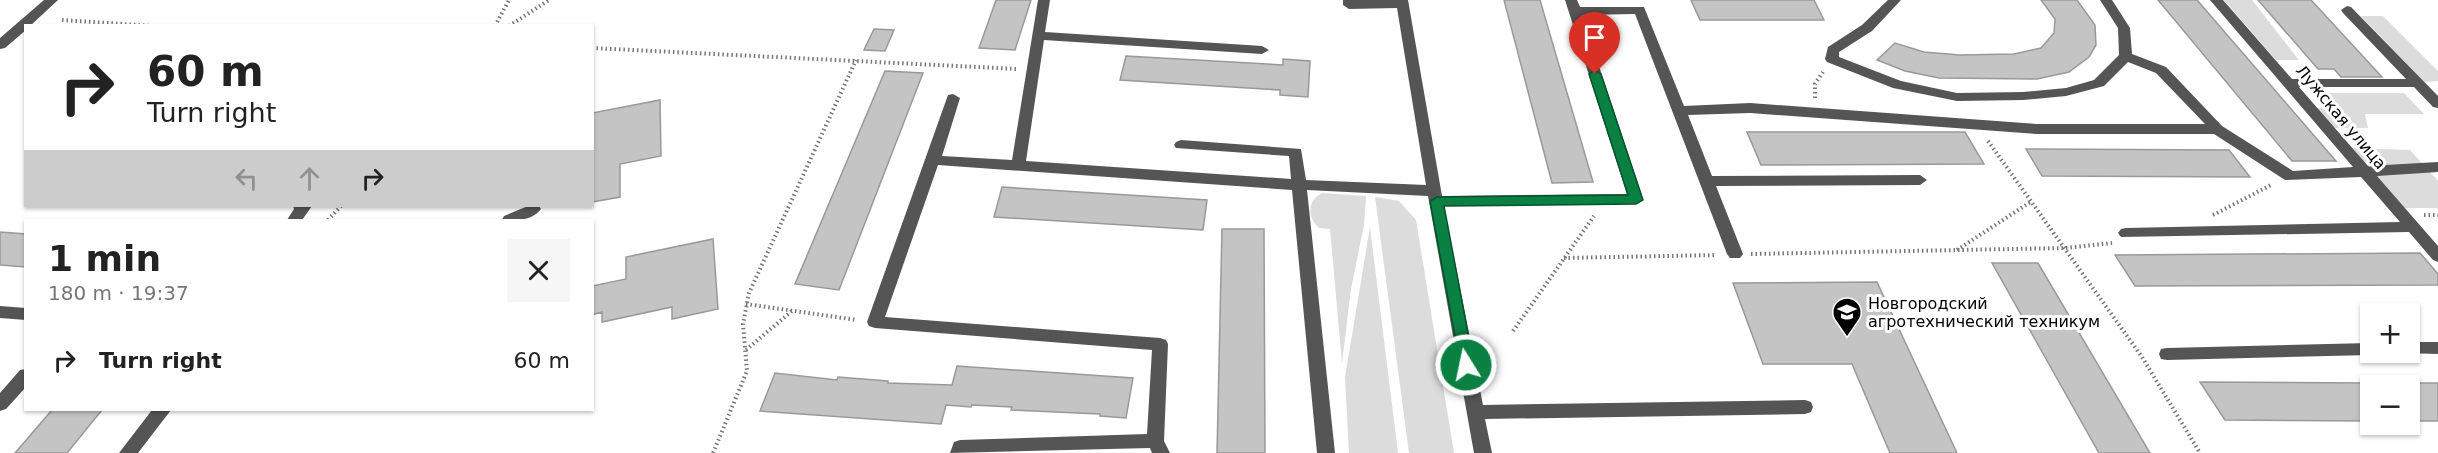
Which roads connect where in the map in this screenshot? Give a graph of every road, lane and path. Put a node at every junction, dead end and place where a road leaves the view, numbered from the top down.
1 (52, 0) edge
2 (508, 0) edge
3 (549, 0) edge
4 (1044, 0) edge
5 (1349, 0) edge
6 (1896, 0) edge
7 (2106, 0) edge
8 (2216, 0) edge
9 (1402, 2) edge
10 (1573, 5) edge
11 (2347, 10) dead end
12 (62, 20) dead end
13 (123, 24) edge
14 (496, 24) edge
15 (512, 24) edge
16 (1039, 36) junction
17 (0, 44) edge
18 (594, 48) edge
19 (1262, 50) dead end
20 (2127, 56) junction
21 (1832, 59) junction
22 (856, 60) junction
23 (1034, 69) junction
24 (2289, 83) junction
25 (2418, 83) junction
26 (953, 98) dead end
27 (2438, 104) edge
28 (1679, 111) junction
29 (1815, 112) junction
30 (1974, 124) junction
31 (2217, 129) junction
32 (1181, 145) dead end
33 (933, 160) junction
34 (1018, 165) junction
35 (2438, 167) edge
36 (2363, 171) junction
37 (2290, 176) junction
38 (1920, 180) dead end
39 (1706, 181) junction
40 (1300, 185) junction
41 (1436, 196) junction
42 (1606, 199) junction
43 (2032, 201) junction
44 (304, 207) edge
45 (340, 207) edge
46 (534, 209) dead end
47 (2209, 216) dead end
48 (295, 219) edge
49 (329, 219) edge
50 (511, 219) edge
51 (2412, 227) junction
52 (2126, 233) joint
53 (2065, 248) junction
54 (1956, 250) junction
55 (1735, 254) junction
56 (2438, 256) edge
57 (1564, 258) junction
58 (746, 304) junction
59 (793, 310) junction
60 (0, 312) edge
61 (24, 314) edge
62 (875, 322) junction
63 (1513, 331) dead end
64 (2420, 348) edge
65 (2438, 348) edge
66 (2360, 349) edge
67 (746, 350) junction
68 (2167, 354) dead end
69 (24, 377) edge
70 (0, 404) edge
71 (1805, 407) dead end
72 (161, 411) edge
73 (1475, 412) junction
74 (1158, 447) edge
75 (128, 453) edge
76 (712, 453) edge
77 (959, 453) edge
78 (1326, 453) edge
79 (1483, 453) edge
80 (2200, 453) edge

1 - 17 street
2 - 14 path
3 - 15 path
4 - 16 street
5 - 9 street
6 - 21 street
7 - 20 street
8 - 24 street, Лужская улица
9 - 41 street
10 - 28 street
10 - 42 street
11 - 25 street
12 - 13 path
16 - 19 street
16 - 23 street
18 - 22 path
20 - 21 street
20 - 31 street
21 - 29 path
22 - 23 path
22 - 58 path
23 - 34 street
24 - 25 street
24 - 36 street, Лужская улица
25 - 27 street
26 - 33 street
28 - 29 street
28 - 39 street
29 - 30 street
30 - 31 street
30 - 43 path
31 - 37 street
32 - 40 street
33 - 34 street
33 - 62 street
34 - 40 street
35 - 36 street
36 - 37 street
36 - 51 street, Лужская улица
37 - 47 path
38 - 39 street
39 - 55 street
40 - 41 street
40 - 78 street
41 - 42 street
41 - 73 street
42 - 57 path
43 - 53 path
43 - 54 path
44 - 48 street
45 - 49 path
46 - 50 street
51 - 52 street
51 - 56 street, Лужская улица
52 - 53 path
53 - 54 path
53 - 80 path
54 - 55 path
55 - 57 path
57 - 63 path
58 - 59 path
58 - 67 path
59 - 62 path
59 - 67 path
60 - 61 street
62 - 74 street
64 - 65 street
66 - 68 street
67 - 76 path
69 - 70 street
71 - 73 street
72 - 75 street
73 - 79 street
74 - 77 street

